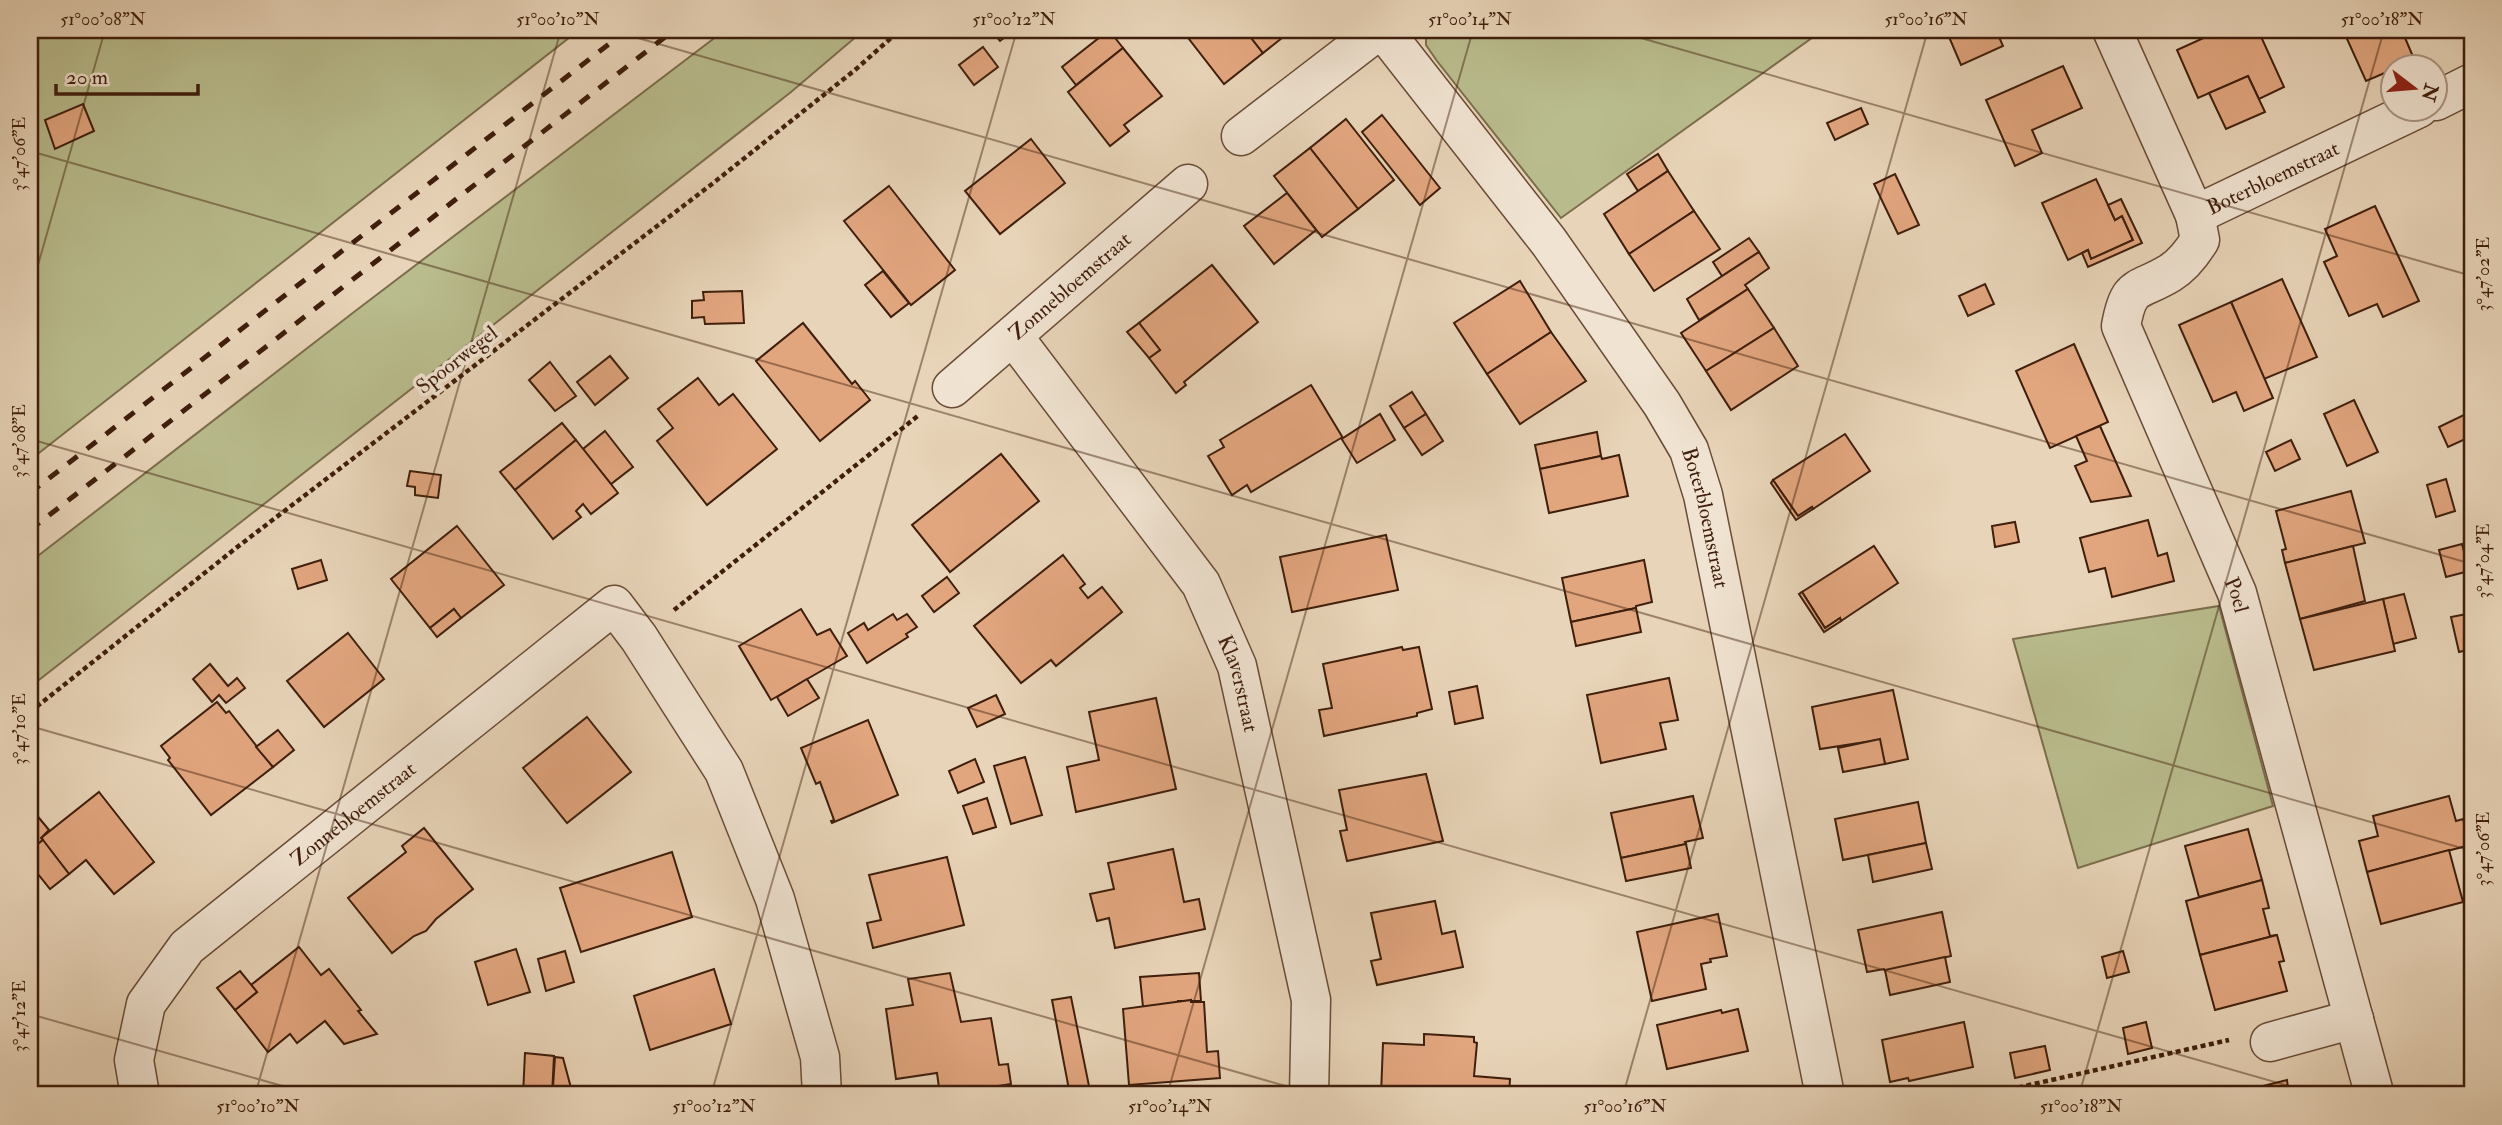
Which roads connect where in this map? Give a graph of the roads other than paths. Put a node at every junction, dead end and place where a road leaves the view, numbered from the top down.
1 (1381, 30) edge
2 (2112, 30) edge
3 (2472, 83) edge
4 (2450, 94) edge
5 (2390, 122) edge
6 (1241, 136) dead end
7 (1188, 184) dead end
8 (2195, 215) junction
9 (1013, 336) junction
10 (952, 388) road end
11 (2354, 1019) junction
12 (2270, 1042) road end
13 (2373, 1089) dead end
14 (140, 1095) edge
15 (822, 1095) edge
16 (1309, 1095) edge
17 (1825, 1095) edge

1 - 6 street, Boterbloemstraat
1 - 17 street, Boterbloemstraat
2 - 8 street, Boterbloemstraat
3 - 4 street
5 - 8 street, Boterbloemstraat
7 - 9 street, Zonnebloemstraat
8 - 11 street, Poel
9 - 10 street, Zonnebloemstraat
9 - 16 street, Klaverstraat
11 - 12 street
11 - 13 street, Poel
14 - 15 street, Zonnebloemstraat

